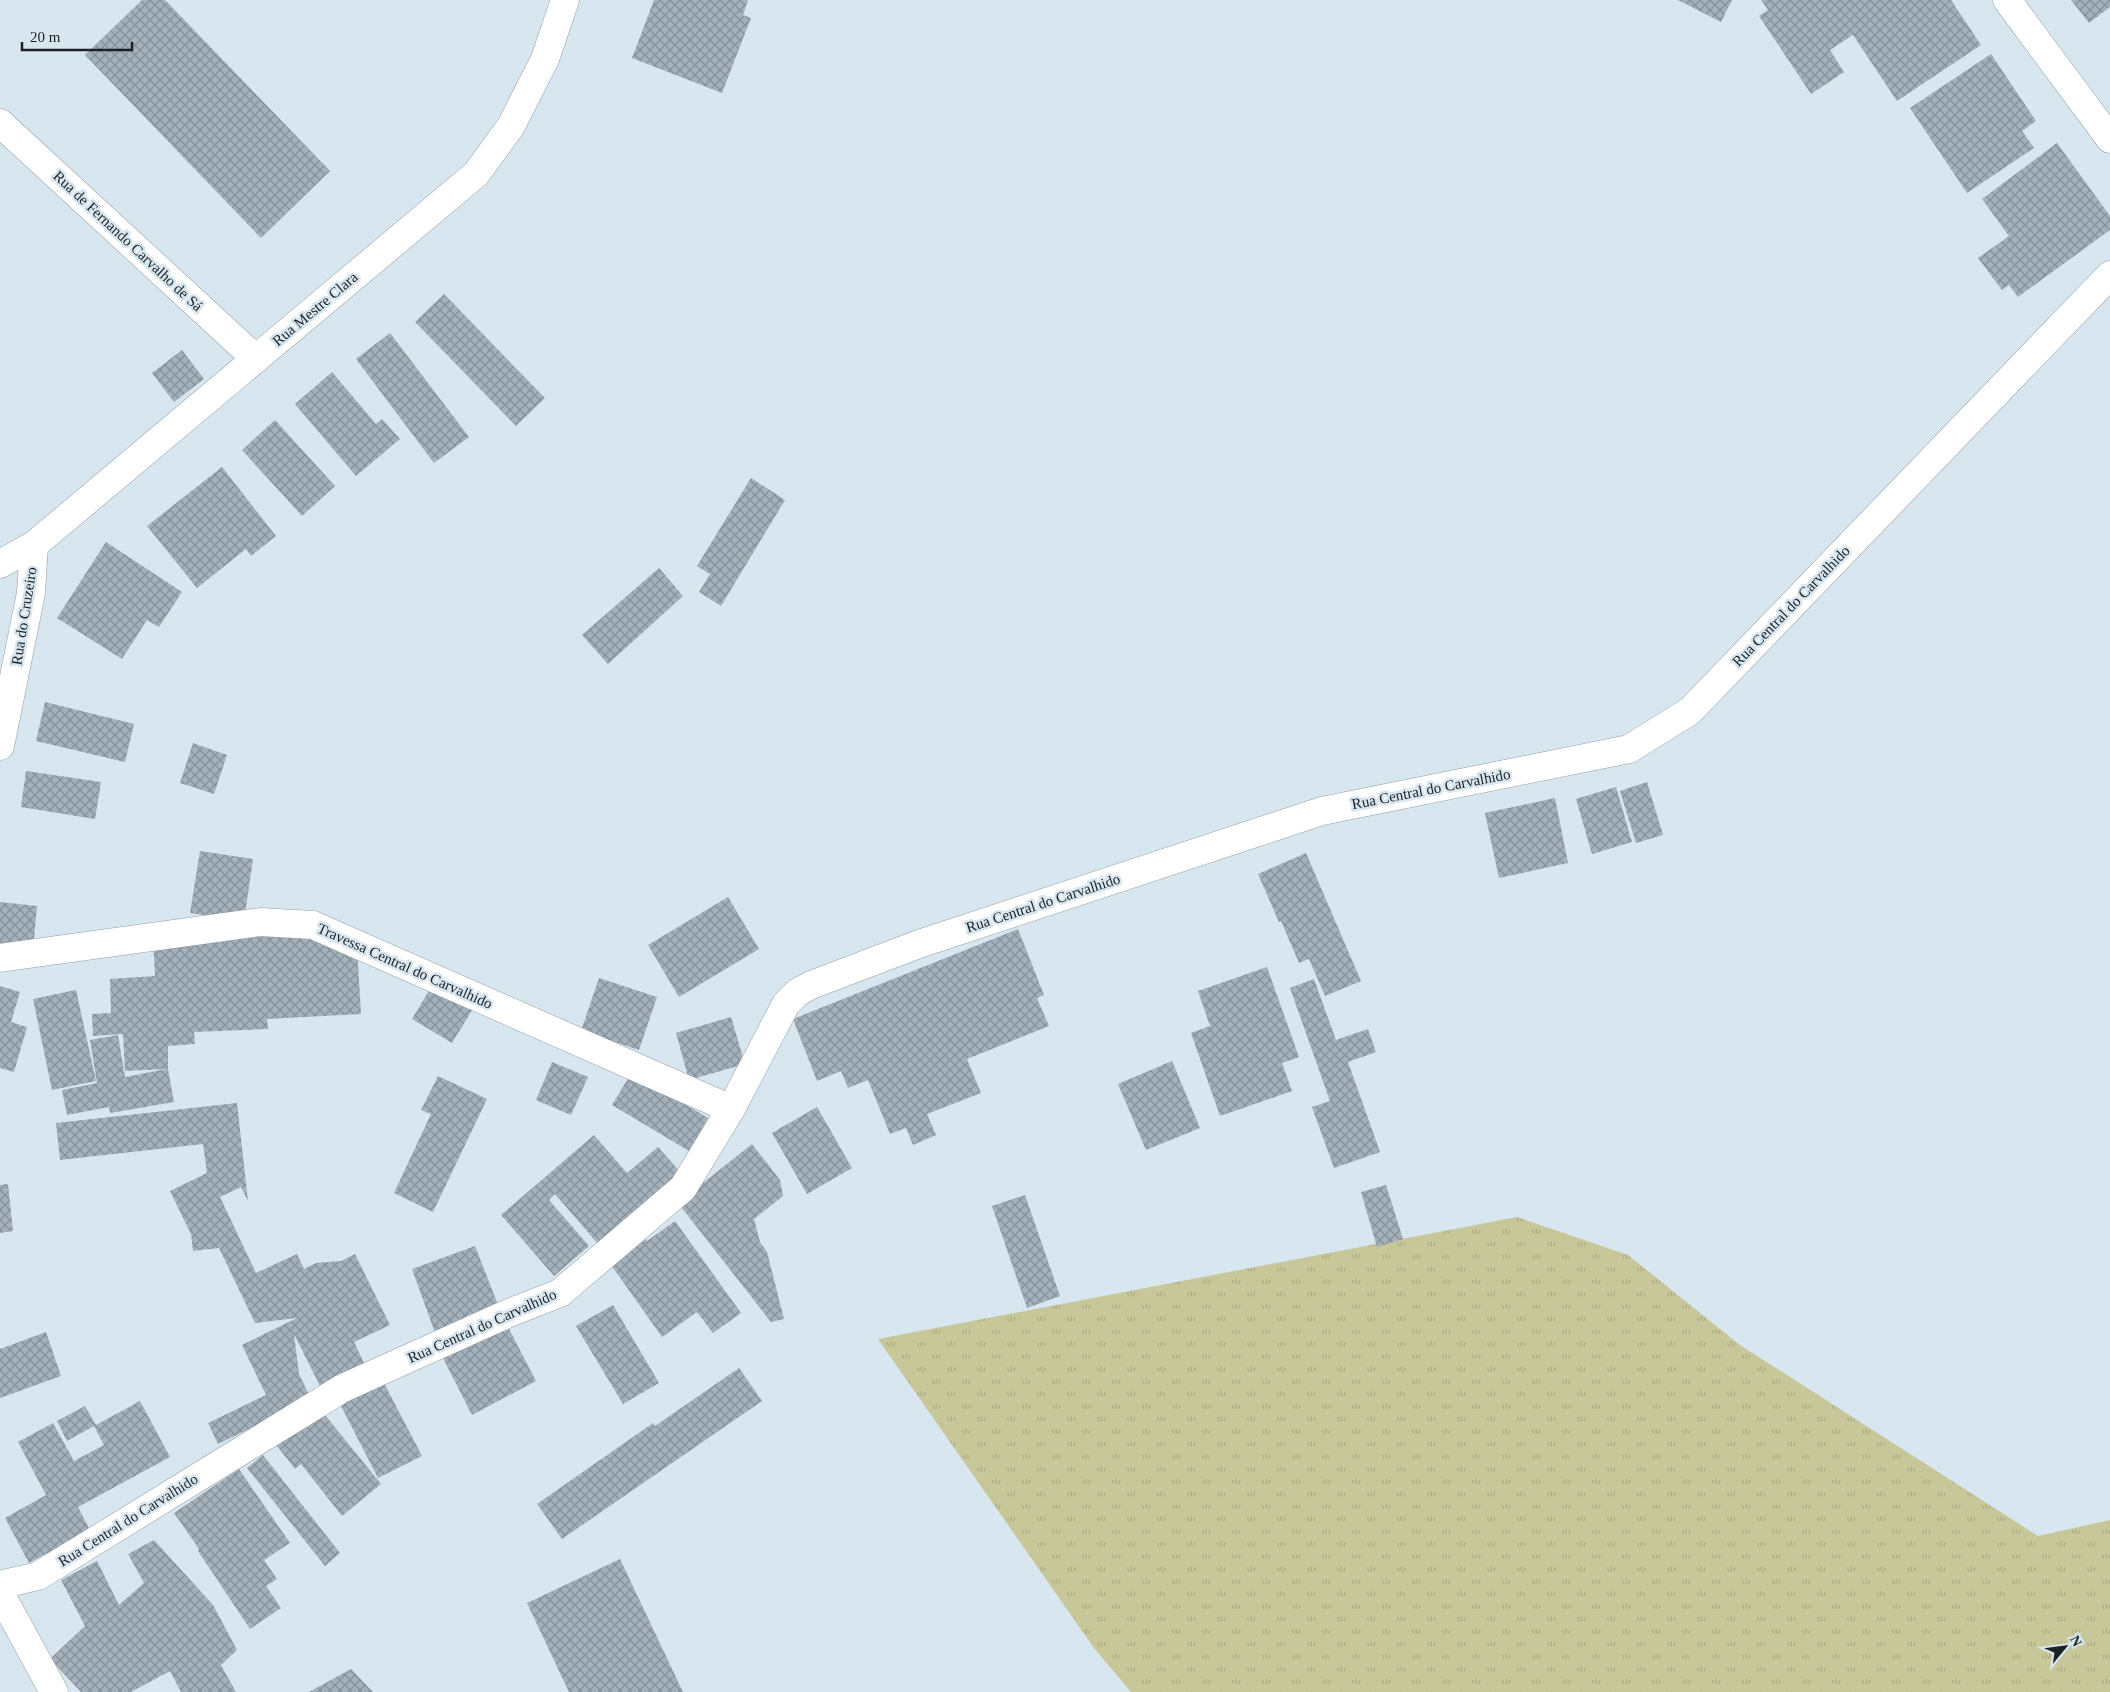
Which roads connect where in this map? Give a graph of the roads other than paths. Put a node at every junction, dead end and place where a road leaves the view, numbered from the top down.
1 (565, 0) edge
2 (2008, 0) edge
3 (0, 123) edge
4 (2110, 139) edge
5 (2110, 274) edge
6 (256, 359) junction
7 (34, 545) junction
8 (0, 564) edge
9 (0, 746) edge
10 (0, 958) edge
11 (731, 1109) junction
12 (0, 1586) edge
13 (0, 1593) edge
14 (54, 1692) edge

1 - 6 street, Rua Mestre Clara
2 - 4 street
3 - 6 street, Rua de Fernando Carvalho de Sá
5 - 11 street, Rua Central do Carvalhido
6 - 7 street, Rua Mestre Clara
7 - 8 street, Rua Mestre Clara
7 - 9 street, Rua do Cruzeiro
10 - 11 street, Travessa Central do Carvalhido
11 - 12 street, Rua Central do Carvalhido
13 - 14 street

